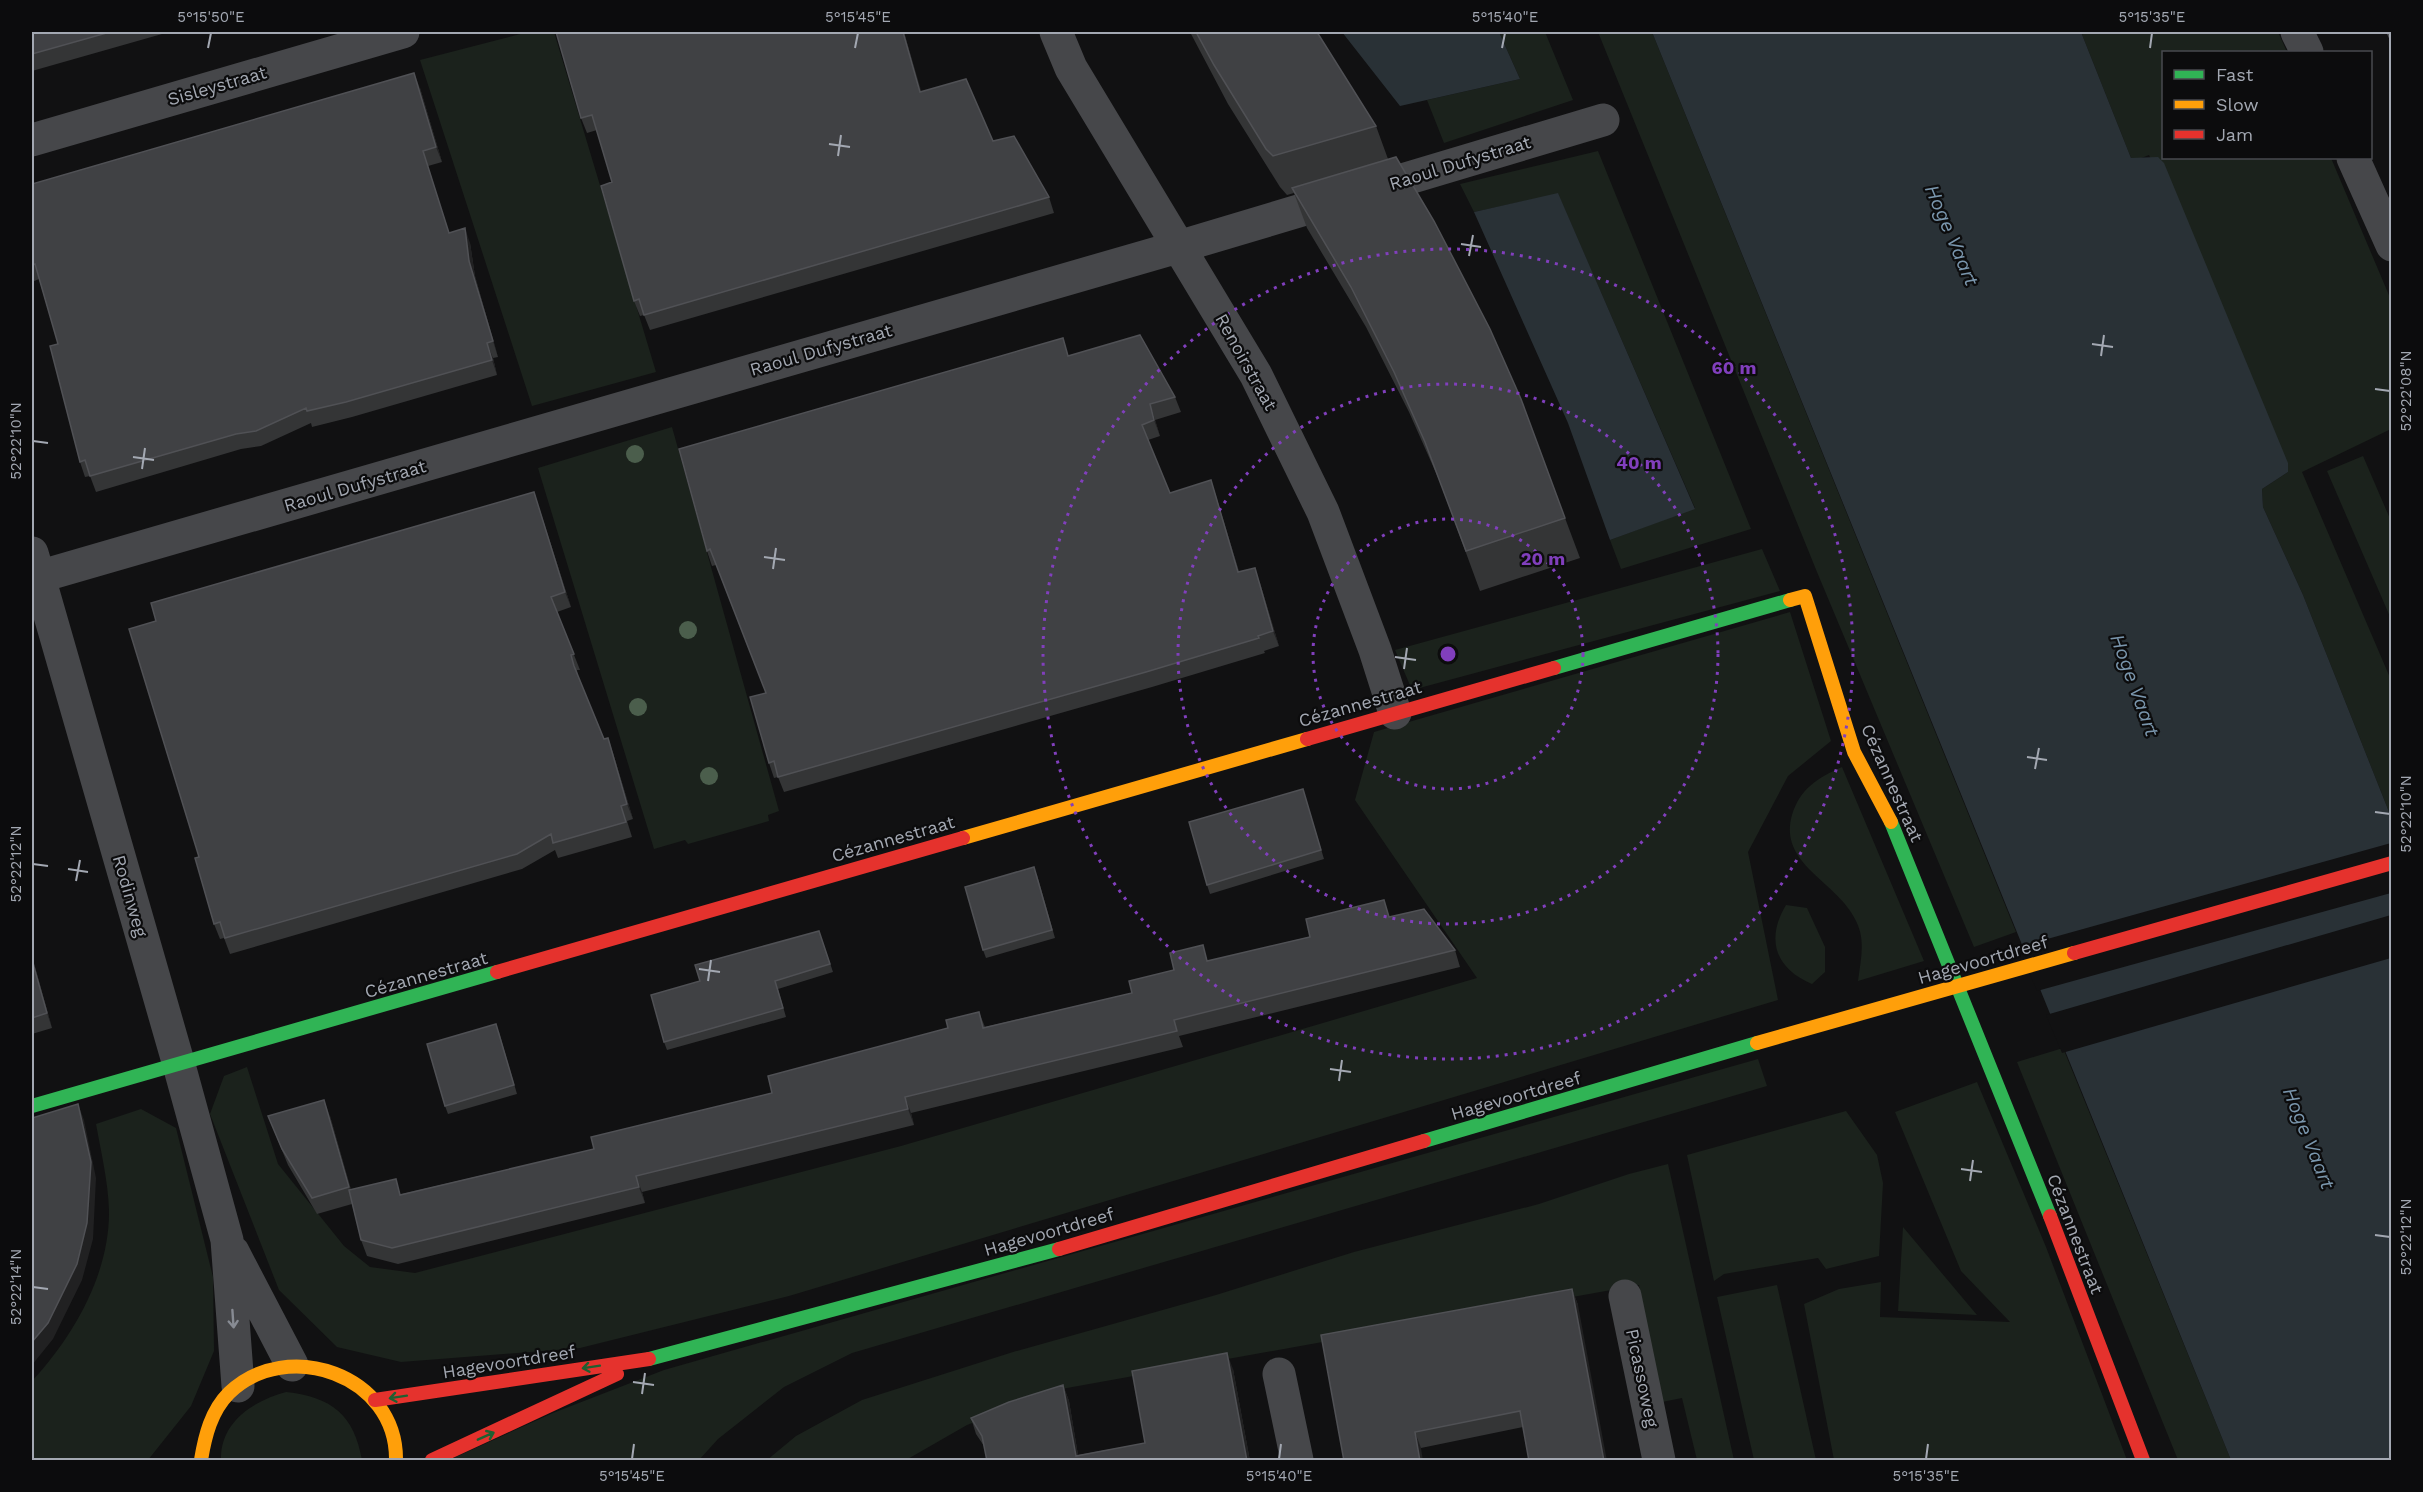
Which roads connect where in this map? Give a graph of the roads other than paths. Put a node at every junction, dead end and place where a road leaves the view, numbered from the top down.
1 (403, 32) edge
2 (1056, 32) edge
3 (2297, 32) edge
4 (2306, 51) edge
5 (1603, 120) dead end
6 (32, 140) edge
7 (2353, 159) edge
8 (2391, 245) edge
9 (1178, 247) junction
10 (35, 565) edge
11 (1395, 712) junction
12 (2391, 863) edge
13 (179, 1065) junction
14 (32, 1106) edge
15 (227, 1240) junction
16 (1625, 1296) dead end
17 (649, 1359) junction
18 (292, 1365) junction
19 (1279, 1374) dead end
20 (238, 1386) junction
21 (375, 1400) junction
22 (201, 1460) edge
23 (396, 1461) edge
24 (432, 1461) edge
25 (1297, 1461) edge
26 (1659, 1461) edge
27 (2143, 1461) edge

1 - 6 street, Sisleystraat
2 - 9 street, Renoirstraat
3 - 4 street
5 - 9 street, Raoul Dufystraat
7 - 8 street
9 - 10 street, Raoul Dufystraat
9 - 11 street, Renoirstraat
10 - 13 street, Rodinweg
11 - 13 street, Cézannestraat
11 - 27 street, Cézannestraat
12 - 17 street, Hagevoortdreef, bridge
13 - 14 street, Cézannestraat
13 - 15 street, Rodinweg
15 - 18 street, Rodinweg
15 -> 20 street, Rodinweg
16 - 26 street, Picassoweg
17 -> 21 street, Hagevoortdreef
24 -> 17 street, Hagevoortdreef
18 - 20 street
18 - 21 street
19 - 25 street
20 - 22 street
21 - 23 street

